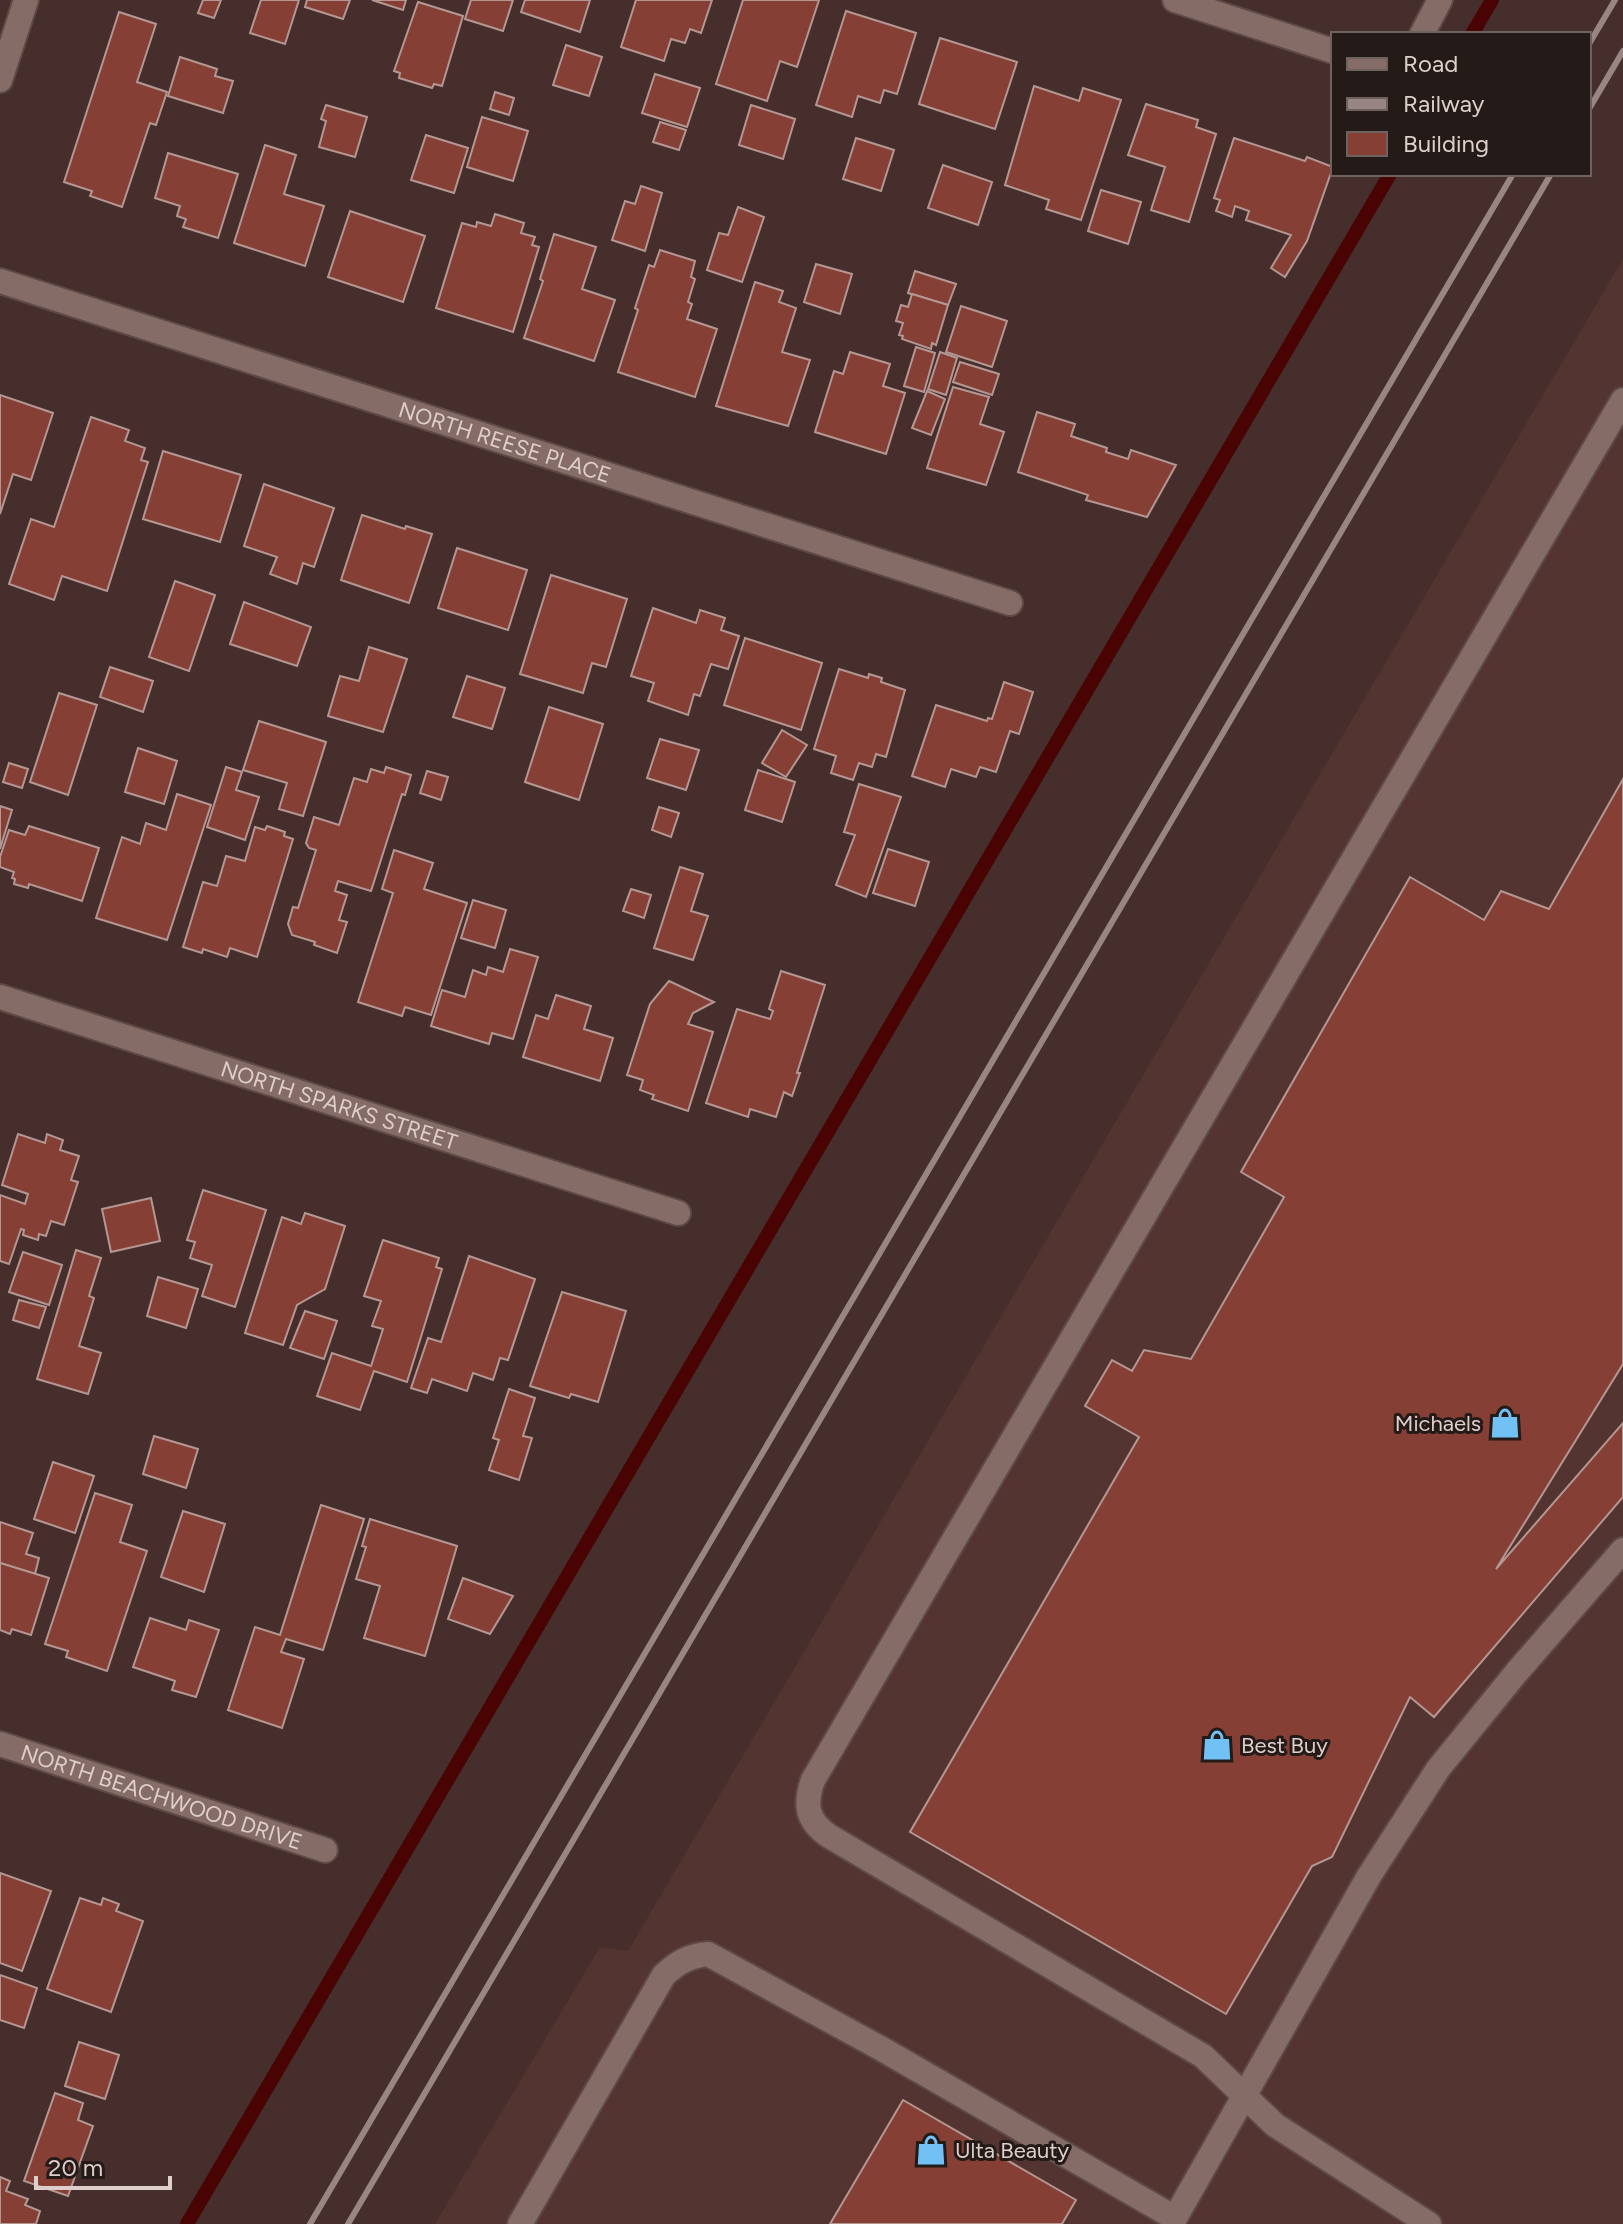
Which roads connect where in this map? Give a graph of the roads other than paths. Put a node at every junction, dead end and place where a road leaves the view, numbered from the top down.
1 (26, 0) edge
2 (1175, 0) edge
3 (1440, 0) edge
4 (1423, 32) edge
5 (1331, 50) edge
6 (0, 80) edge
7 (0, 281) edge
8 (1623, 400) edge
9 (1010, 603) dead end
10 (0, 997) edge
11 (678, 1213) dead end
12 (1623, 1550) edge
13 (0, 1744) edge
14 (325, 1850) dead end
15 (1244, 2097) junction
16 (1180, 2221) edge
17 (520, 2224) edge
18 (1429, 2224) edge

1 - 6 street
2 - 5 street
3 - 4 street
7 - 9 street, NORTH REESE PLACE
8 - 15 street
10 - 11 street, NORTH SPARKS STREET
12 - 15 street
13 - 14 street, NORTH BEACHWOOD DRIVE
15 - 16 street
15 - 18 street
16 - 17 street

